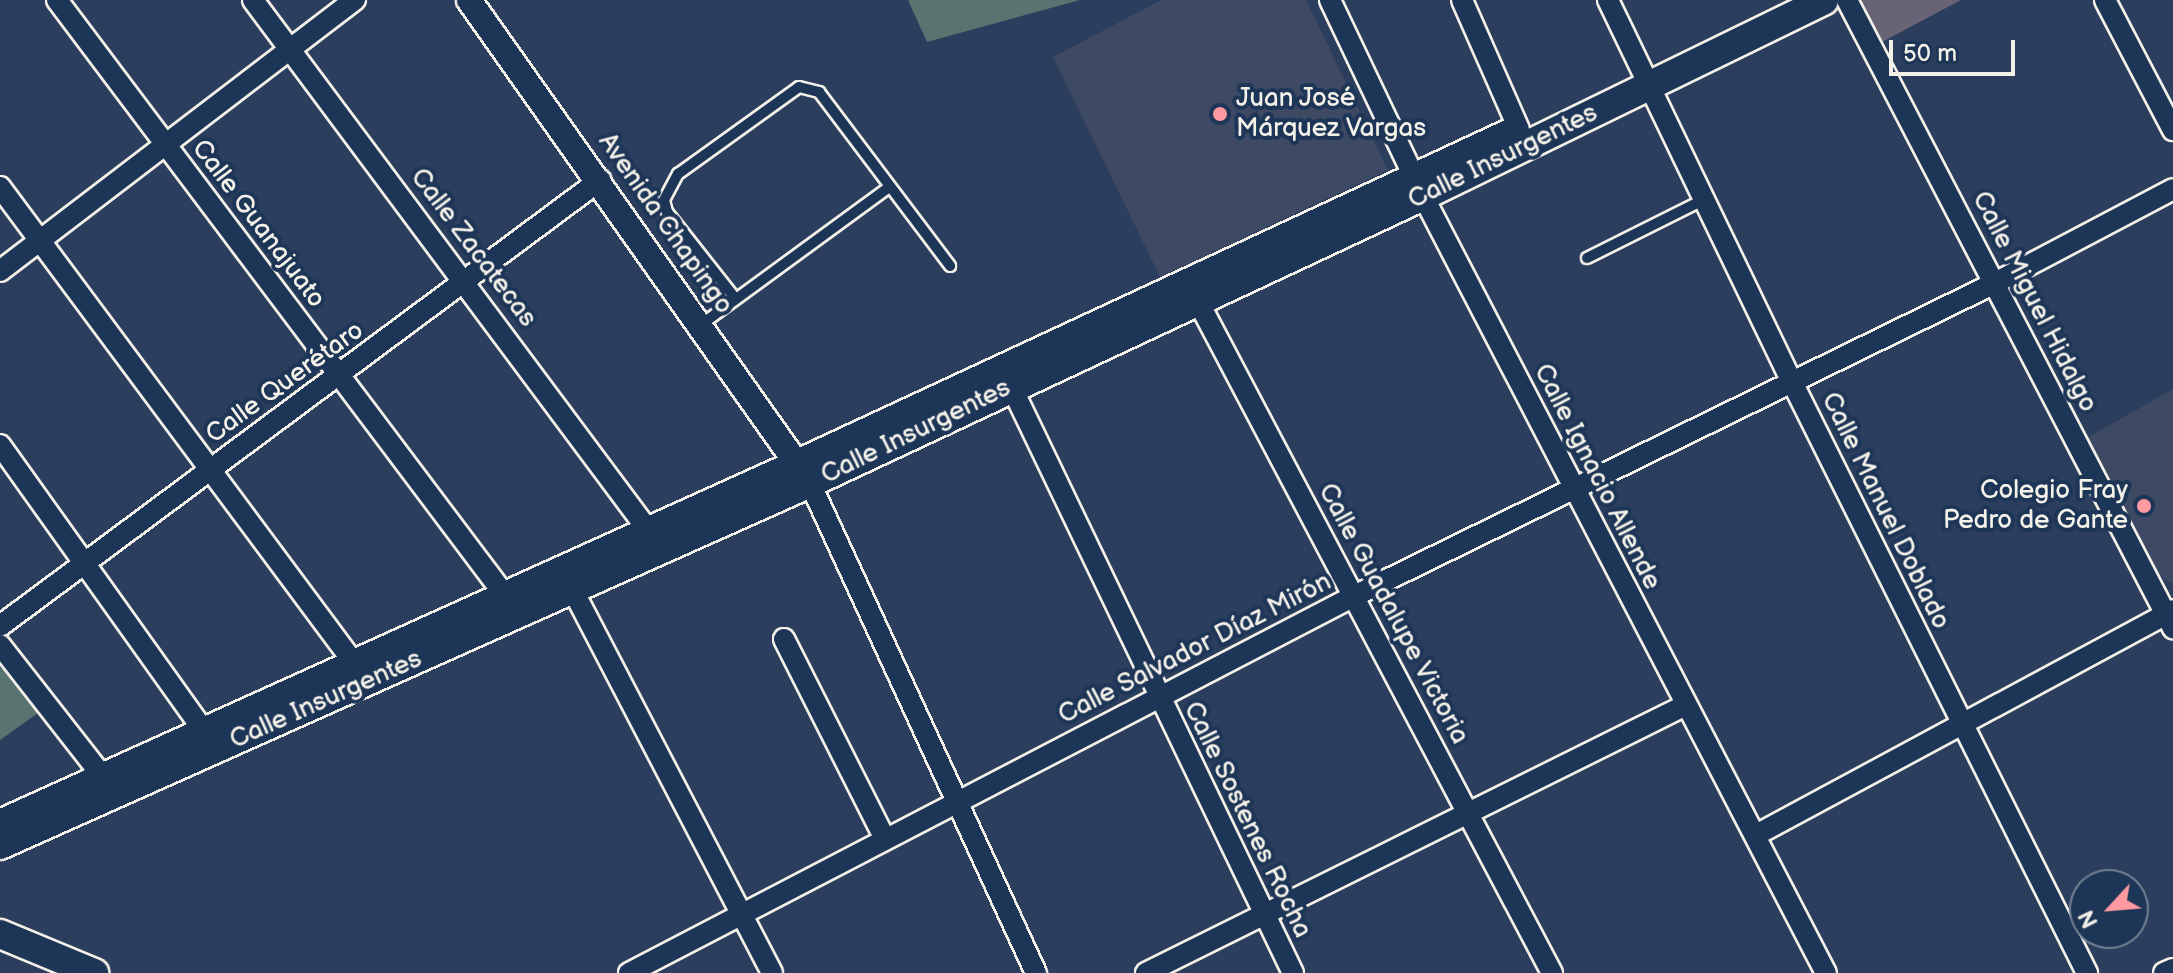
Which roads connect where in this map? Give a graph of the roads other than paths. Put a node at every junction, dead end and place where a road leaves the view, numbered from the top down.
1 (57, 0) edge
2 (253, 0) edge
3 (355, 0) edge
4 (469, 0) edge
5 (1330, 0) edge
6 (1462, 0) edge
7 (1608, 0) edge
8 (1781, 0) edge
9 (1824, 0) edge
10 (1847, 0) edge
11 (2105, 0) edge
12 (289, 48) junction
13 (1647, 77) junction
14 (1519, 129) junction
15 (2173, 130) edge
16 (165, 143) junction
17 (600, 180) junction
18 (1419, 186) junction
19 (0, 187) edge
20 (888, 188) junction
21 (2173, 189) edge
22 (1705, 199) junction
23 (40, 242) junction
24 (1587, 258) dead end
25 (950, 266) dead end
26 (0, 271) edge
27 (467, 283) junction
28 (1995, 283) junction
29 (1192, 289) junction
30 (735, 298) junction
31 (702, 324) junction
32 (339, 376) junction
33 (1791, 380) junction
34 (1011, 386) junction
35 (0, 445) edge
36 (212, 469) junction
37 (805, 473) junction
38 (1574, 491) junction
39 (648, 530) junction
40 (89, 563) junction
41 (567, 579) junction
42 (504, 594) junction
43 (1354, 596) junction
44 (2171, 617) edge
45 (0, 626) edge
46 (784, 639) dead end
47 (0, 645) edge
48 (362, 673) junction
49 (1158, 696) junction
50 (1686, 705) junction
51 (1964, 727) junction
52 (211, 739) junction
53 (103, 777) junction
54 (960, 802) junction
55 (1466, 811) junction
56 (0, 824) edge
57 (1756, 835) junction
58 (885, 839) junction
59 (0, 845) edge
60 (1262, 912) junction
61 (741, 916) junction
62 (0, 934) edge
63 (2173, 969) edge
64 (94, 973) edge
65 (629, 973) edge
66 (772, 973) edge
67 (1036, 973) edge
68 (1146, 973) edge
69 (1293, 973) edge
70 (1552, 973) edge
71 (1826, 973) edge
72 (2087, 973) edge
73 (2164, 973) edge

1 - 16 street, Calle Guanajuato
2 - 12 street, Calle Zacatecas
3 - 12 street
4 - 17 street, Avenida Chapingo
5 - 18 street, Calle Ignacio Allende
6 - 14 street
7 - 13 street, Calle Manuel Doblado
8 - 13 main road, Calle Insurgentes
9 - 13 main road, Calle Insurgentes
10 - 28 street, Calle Miguel Hidalgo
11 - 15 street
12 - 16 street
12 - 27 street, Calle Zacatecas
13 - 14 main road, Calle Insurgentes
13 - 18 main road, Calle Insurgentes
13 - 22 street, Calle Manuel Doblado
14 - 18 main road, Calle Insurgentes
16 - 23 street
16 - 32 street, Calle Guanajuato
17 - 27 street, Calle Querétaro
17 - 31 street, Avenida Chapingo
18 - 29 main road, Calle Insurgentes
18 - 38 street, Calle Ignacio Allende
19 - 23 street
20 - 25 lane
20 - 30 lane
20 - 30 lane
21 - 28 street, Calle Salvador Díaz Mirón
22 - 24 lane
22 - 33 street, Calle Manuel Doblado
23 - 26 street
23 - 36 street
27 - 32 street, Calle Querétaro
27 - 39 street, Calle Zacatecas
28 - 33 street, Calle Salvador Díaz Mirón
28 - 44 street, Calle Miguel Hidalgo
29 - 34 main road, Calle Insurgentes
29 - 37 main road, Calle Insurgentes
29 - 43 street, Calle Guadalupe Victoria
30 - 31 lane
31 - 37 street, Avenida Chapingo
32 - 36 street, Calle Querétaro
32 - 42 street, Calle Guanajuato
33 - 38 street, Calle Salvador Díaz Mirón
33 - 51 street, Calle Manuel Doblado
34 - 37 main road, Calle Insurgentes
34 - 49 street, Calle Sostenes Rocha
35 - 40 street
36 - 40 street, Calle Querétaro
36 - 48 street
37 - 39 main road, Calle Insurgentes
37 - 41 main road, Calle Insurgentes
37 - 54 street
38 - 43 street, Calle Salvador Díaz Mirón
38 - 50 street, Calle Ignacio Allende
39 - 41 main road, Calle Insurgentes
40 - 45 street, Calle Querétaro
40 - 52 street
41 - 42 main road, Calle Insurgentes
41 - 48 main road, Calle Insurgentes
41 - 61 street
42 - 48 main road, Calle Insurgentes
43 - 49 street, Calle Salvador Díaz Mirón
43 - 55 street, Calle Guadalupe Victoria
44 - 51 street
46 - 58 street
47 - 53 street
48 - 52 main road, Calle Insurgentes
49 - 54 street, Calle Salvador Díaz Mirón
49 - 60 street, Calle Sostenes Rocha
50 - 55 street
50 - 57 street, Calle Ignacio Allende
51 - 57 street
51 - 72 street, Calle Manuel Doblado
52 - 53 main road, Calle Insurgentes
52 - 59 main road, Calle Insurgentes
53 - 56 main road, Calle Insurgentes
54 - 58 street, Calle Salvador Díaz Mirón
54 - 67 street
55 - 60 street
55 - 70 street, Calle Guadalupe Victoria
57 - 71 street, Calle Ignacio Allende
58 - 61 street, Calle Salvador Díaz Mirón
60 - 68 street
60 - 69 street, Calle Sostenes Rocha
61 - 65 street, Calle Salvador Díaz Mirón
61 - 66 street
62 - 64 main road
63 - 73 street

